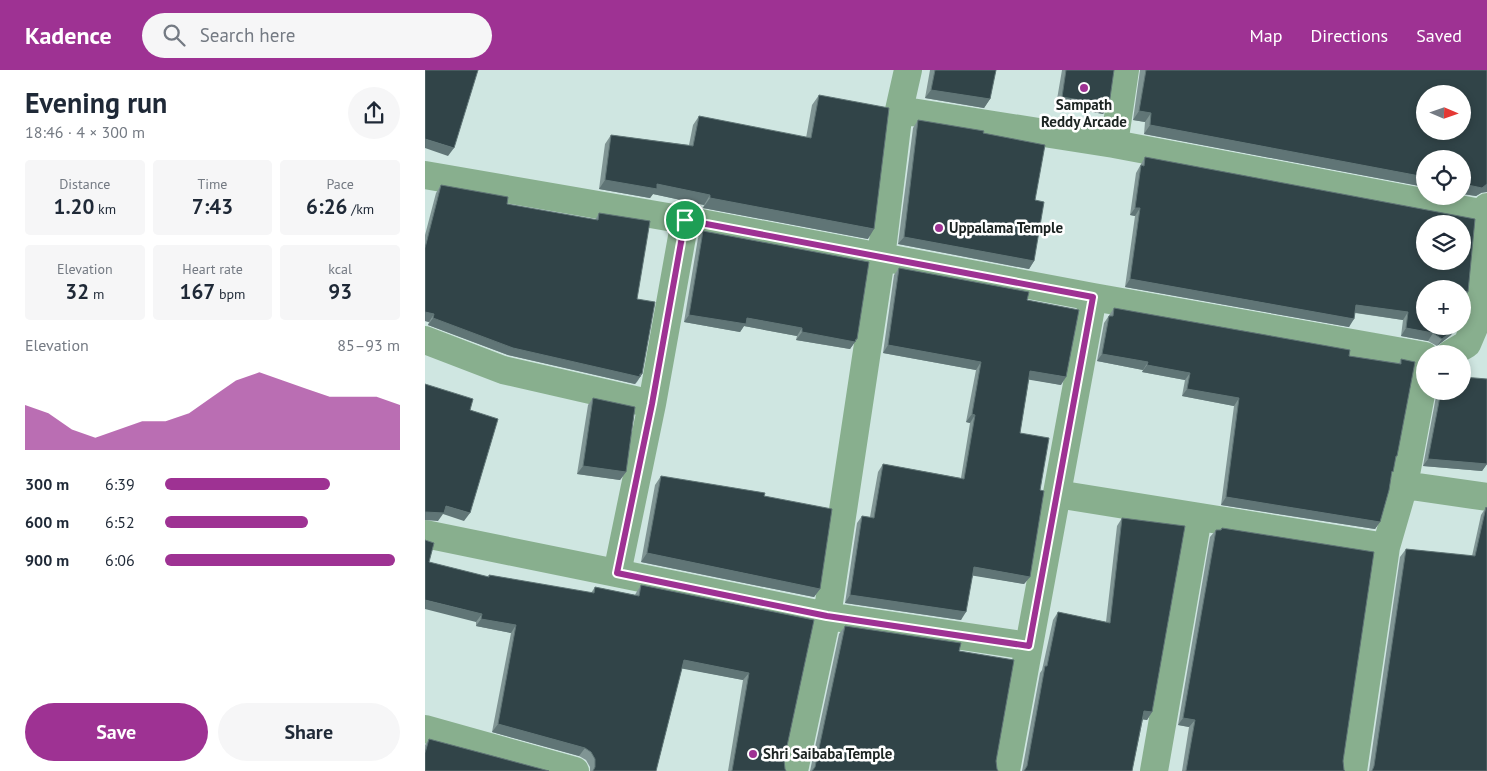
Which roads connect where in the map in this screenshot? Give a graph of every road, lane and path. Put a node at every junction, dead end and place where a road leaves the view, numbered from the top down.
1 (908, 70) edge
2 (1125, 70) edge
3 (899, 110) junction
4 (1114, 144) junction
5 (425, 175) edge
6 (1486, 210) edge
7 (685, 220) junction
8 (881, 258) junction
9 (1093, 297) junction
10 (425, 340) edge
11 (1465, 345) edge
12 (1416, 354) edge
13 (1420, 400) edge
14 (652, 404) junction
15 (1404, 485) junction
16 (1057, 494) junction
17 (1487, 498) edge
18 (1198, 516) junction
19 (425, 534) edge
20 (1386, 547) junction
21 (617, 573) junction
22 (827, 616) junction
23 (1029, 646) junction
24 (425, 729) edge
25 (575, 771) edge
26 (794, 771) edge
27 (1006, 771) edge
28 (1154, 771) edge
29 (1353, 771) edge

1 - 3 street
2 - 4 street
3 - 4 street
3 - 8 street
4 - 6 street
5 - 7 street
6 - 11 street
7 - 8 street
7 - 14 street
8 - 9 street
8 - 22 street
9 - 12 street
9 - 16 street
10 - 14 street
13 - 15 street
14 - 21 street
15 - 17 street
15 - 20 street
16 - 18 street
16 - 23 street
18 - 20 street
18 - 28 street
19 - 21 street
20 - 29 street
21 - 22 street
22 - 23 street
22 - 26 street
23 - 27 street
24 - 25 street

